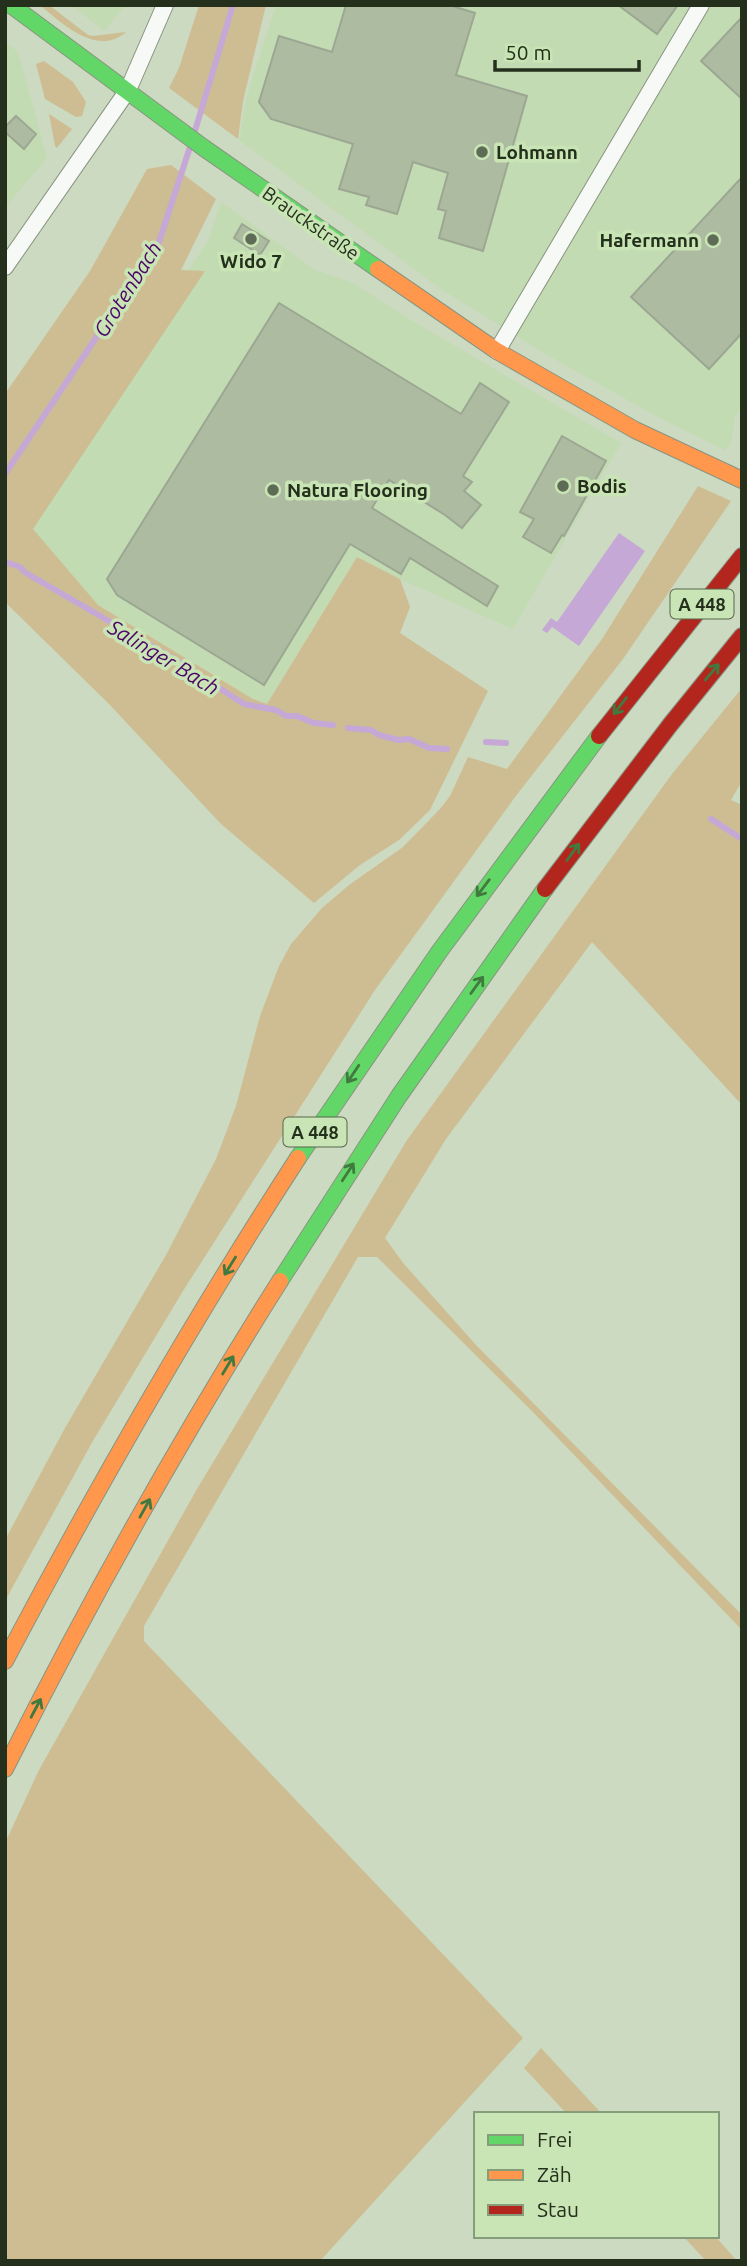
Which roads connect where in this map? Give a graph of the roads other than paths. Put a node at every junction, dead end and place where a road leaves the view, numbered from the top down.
1 (11, 5) edge
2 (165, 5) edge
3 (701, 5) edge
4 (128, 90) junction
5 (5, 267) edge
6 (497, 351) junction
7 (742, 480) edge
8 (742, 556) edge
9 (742, 636) edge
10 (5, 1661) edge
11 (5, 1769) edge

1 - 4 main road, Brauckstraße
2 - 4 street
3 - 6 street
4 - 5 street
4 - 6 main road, Brauckstraße
6 - 7 main road, Brauckstraße
8 -> 10 main road, A 448
11 -> 9 main road, A 448

